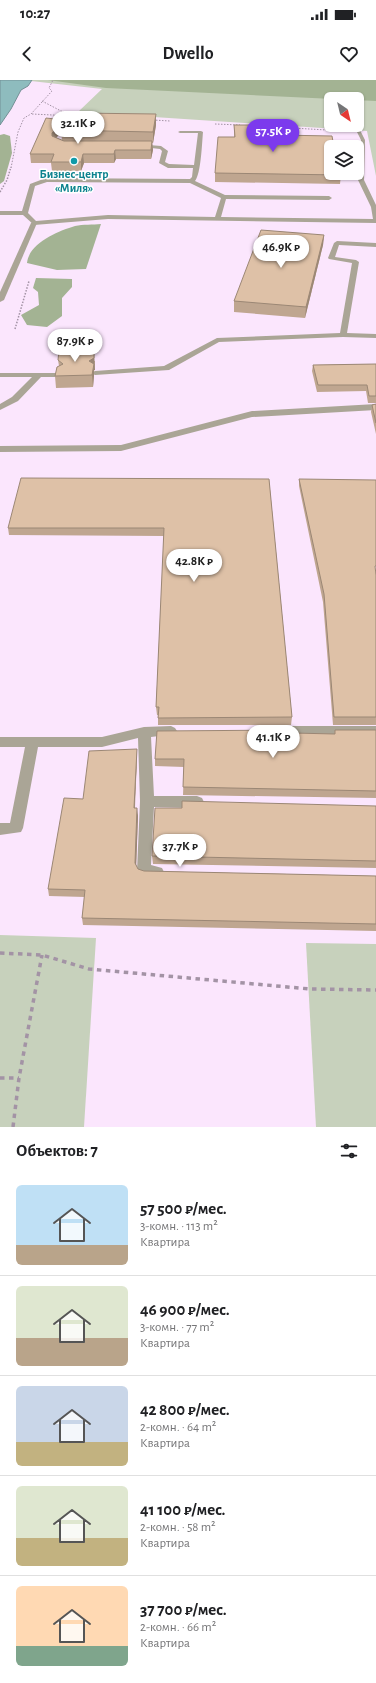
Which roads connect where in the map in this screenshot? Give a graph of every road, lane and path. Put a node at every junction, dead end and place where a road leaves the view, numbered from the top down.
1 (53, 80) edge
2 (31, 114) junction
3 (76, 116) edge
4 (180, 132) dead end
5 (359, 132) edge
6 (134, 146) edge
7 (197, 166) junction
8 (191, 180) junction
9 (0, 192) edge
10 (224, 197) junction
11 (329, 198) dead end
12 (0, 213) edge
13 (25, 213) junction
14 (218, 218) junction
15 (376, 221) edge
16 (34, 223) junction
17 (376, 245) edge
18 (0, 300) edge
19 (343, 335) junction
20 (376, 336) edge
21 (95, 373) edge
22 (38, 375) junction
23 (59, 375) edge
24 (0, 376) edge
25 (0, 407) edge
26 (376, 407) edge
27 (0, 449) edge
28 (264, 731) edge
29 (376, 731) edge
30 (144, 732) junction
31 (184, 732) edge
32 (33, 741) junction
33 (0, 742) edge
34 (147, 801) junction
35 (210, 802) edge
36 (0, 828) edge
37 (167, 872) edge
38 (0, 953) edge
39 (42, 955) junction
40 (376, 990) edge
41 (0, 1078) edge
42 (19, 1078) junction
43 (13, 1127) edge

1 - 2 path
2 - 3 path
2 - 9 path
4 - 7 street
5 - 15 street
6 - 7 street
7 - 8 street
8 - 10 street
8 - 13 street
10 - 11 street
10 - 14 street
12 - 13 street
13 - 16 street
14 - 15 street
14 - 16 street
16 - 18 street
17 - 19 street
19 - 20 street
19 - 21 street
22 - 23 street
22 - 24 street
22 - 25 street
26 - 27 street
28 - 29 street
30 - 31 street
30 - 32 street
30 - 34 street
32 - 33 street
32 - 36 street
34 - 35 street
34 - 37 street
38 - 39 path
39 - 40 path
39 - 42 path
41 - 42 path
42 - 43 path

